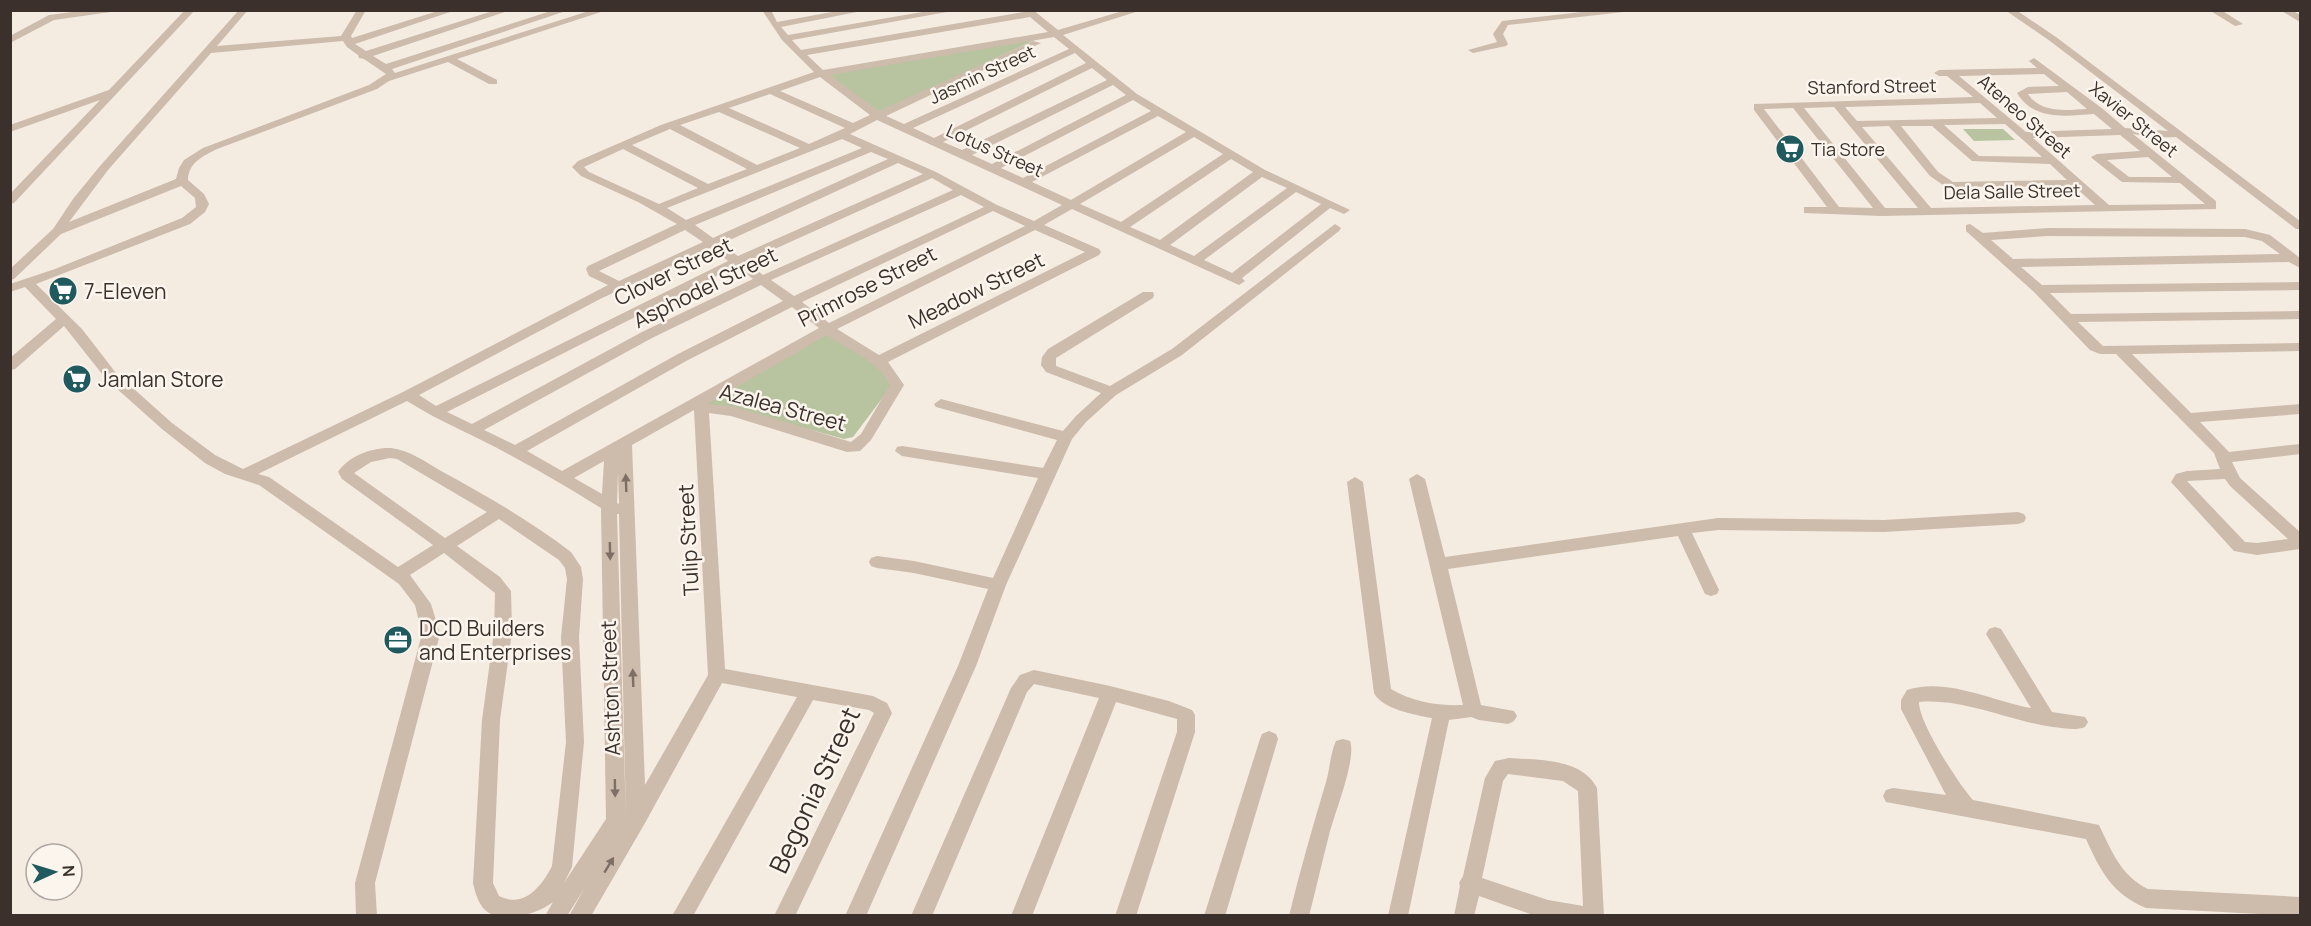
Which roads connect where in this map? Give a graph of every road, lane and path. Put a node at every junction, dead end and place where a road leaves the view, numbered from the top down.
1 (121, 10) edge
2 (190, 10) edge
3 (244, 10) edge
4 (362, 10) edge
5 (452, 10) edge
6 (507, 10) edge
7 (565, 10) edge
8 (603, 10) edge
9 (863, 10) edge
10 (954, 10) edge
11 (1138, 10) edge
12 (1524, 10) edge
13 (1637, 10) edge
14 (2009, 10) edge
15 (2213, 10) edge
16 (2284, 10) edge
17 (767, 11) edge
18 (1030, 12) edge
19 (1535, 19) junction
20 (2301, 19) edge
21 (2238, 24) dead end
22 (774, 25) junction
23 (1055, 34) junction
24 (785, 38) junction
25 (10, 40) edge
26 (348, 40) junction
27 (210, 50) junction
28 (1074, 50) junction
29 (1473, 50) dead end
30 (799, 53) junction
31 (362, 56) junction
32 (450, 59) junction
33 (2034, 61) dead end
34 (1092, 64) junction
35 (2047, 71) junction
36 (387, 73) junction
37 (821, 73) junction
38 (1112, 81) junction
39 (493, 82) dead end
40 (2070, 89) junction
41 (772, 91) junction
42 (113, 92) junction
43 (1133, 96) junction
44 (1983, 100) junction
45 (1836, 103) junction
46 (1795, 104) junction
47 (720, 108) junction
48 (1159, 111) junction
49 (2099, 111) junction
50 (878, 116) junction
51 (2008, 121) junction
52 (1935, 123) junction
53 (1852, 124) junction
54 (1893, 124) junction
55 (671, 125) junction
56 (2167, 126) junction
57 (853, 127) junction
58 (904, 128) junction
59 (10, 129) edge
60 (1194, 132) junction
61 (2131, 132) junction
62 (2177, 134) junction
63 (842, 135) junction
64 (2025, 135) junction
65 (934, 142) junction
66 (623, 145) junction
67 (809, 148) junction
68 (870, 148) junction
69 (1231, 154) junction
70 (2151, 154) junction
71 (962, 155) junction
72 (898, 159) junction
73 (2050, 161) junction
74 (991, 169) junction
75 (758, 170) junction
76 (1261, 172) junction
77 (932, 174) junction
78 (2185, 180) junction
79 (182, 181) junction
80 (1024, 182) junction
81 (2077, 183) junction
82 (1294, 188) junction
83 (709, 189) junction
84 (960, 191) junction
85 (10, 201) edge
86 (2212, 203) joint
87 (1328, 204) junction
88 (1070, 205) junction
89 (993, 207) junction
90 (2104, 207) junction
91 (658, 208) junction
92 (1344, 210) dead end
93 (1808, 210) dead end
94 (1836, 211) junction
95 (1927, 211) junction
96 (1882, 212) junction
97 (685, 225) junction
98 (1036, 225) junction
99 (2301, 226) edge
100 (1122, 227) junction
101 (1335, 228) dead end
102 (1970, 228) dead end
103 (57, 231) junction
104 (1980, 237) junction
105 (712, 242) junction
106 (1160, 246) junction
107 (739, 260) junction
108 (1196, 260) junction
109 (2296, 261) edge
110 (2009, 263) junction
111 (10, 276) edge
112 (762, 280) junction
113 (27, 282) junction
114 (618, 285) junction
115 (2301, 286) edge
116 (10, 288) edge
117 (2039, 289) junction
118 (1148, 295) dead end
119 (792, 302) junction
120 (2301, 315) edge
121 (2068, 318) junction
122 (64, 319) junction
123 (828, 329) junction
124 (2301, 347) edge
125 (2120, 350) junction
126 (878, 361) junction
127 (10, 366) edge
128 (1111, 392) junction
129 (408, 396) junction
130 (942, 404) dead end
131 (700, 405) junction
132 (2301, 409) edge
133 (435, 412) junction
134 (2186, 418) junction
135 (472, 430) junction
136 (1066, 437) junction
137 (619, 447) junction
138 (2301, 449) edge
139 (515, 451) junction
140 (902, 451) dead end
141 (2227, 466) junction
142 (245, 474) junction
143 (1047, 474) junction
144 (560, 479) junction
145 (1417, 479) dead end
146 (1355, 482) dead end
147 (609, 507) junction
148 (497, 513) junction
149 (627, 513) junction
150 (2018, 518) dead end
151 (1682, 528) junction
152 (2301, 542) edge
153 (446, 545) junction
154 (877, 562) dead end
155 (1439, 564) junction
156 (397, 575) junction
157 (998, 585) junction
158 (1711, 590) dead end
159 (1995, 634) dead end
160 (717, 675) junction
161 (808, 691) junction
162 (1110, 693) junction
163 (1472, 709) junction
164 (1442, 712) junction
165 (1508, 716) dead end
166 (2046, 718) junction
167 (2079, 722) dead end
168 (1269, 739) dead end
169 (1343, 747) dead end
170 (1893, 796) dead end
171 (1964, 806) junction
172 (637, 818) junction
173 (616, 821) junction
174 (1469, 883) junction
175 (2301, 907) edge
176 (1548, 913) edge
177 (368, 915) edge
178 (555, 915) edge
179 (579, 915) edge
180 (682, 915) edge
181 (784, 915) edge
182 (855, 915) edge
183 (921, 915) edge
184 (1021, 915) edge
185 (1125, 915) edge
186 (1214, 915) edge
187 (1299, 915) edge
188 (1398, 915) edge
189 (1464, 915) edge
190 (1585, 915) edge
191 (1594, 915) edge

1 - 25 street
2 - 42 street
3 - 27 street
4 - 26 street
5 - 26 street
6 - 31 street
7 - 36 street
8 - 32 street
9 - 22 street
10 - 24 street
11 - 23 street
12 - 19 street
13 - 19 street
14 - 56 street
15 - 21 street
16 - 20 street
17 - 22 street, Lotus Street
18 - 23 street
18 - 30 street
19 - 29 street
22 - 24 street, Lotus Street
23 - 28 street
23 - 37 street
23 - 50 street
24 - 30 street, Lotus Street
26 - 27 street
26 - 31 street
27 - 103 street
28 - 34 street
28 - 58 street, Jasmin Street
30 - 37 street, Lotus Street
31 - 36 street
32 - 36 street
32 - 39 street
33 - 35 street, Xavier Street
34 - 38 street
34 - 65 street
35 - 40 street, Xavier Street
35 - 44 street, Ateneo Street
36 - 79 street
37 - 41 street
37 - 50 street, Lotus Street
38 - 43 street
38 - 71 street
40 - 49 street, Xavier Street
40 - 49 street
41 - 47 street
41 - 57 street
42 - 59 street
42 - 85 street
43 - 48 street
43 - 74 street
44 - 45 street, Stanford Street
44 - 51 street, Ateneo Street
45 - 46 street, Stanford Street
45 - 53 street
46 - 94 street, Stanford Street
46 - 96 street
47 - 55 street
47 - 67 street
48 - 60 street
48 - 80 street
49 - 61 street, Xavier Street
50 - 57 street
50 - 58 street, Lotus Street
51 - 52 street
51 - 64 street, Ateneo Street
52 - 54 street
52 - 73 street
53 - 54 street
53 - 95 street
54 - 81 street
55 - 66 street
55 - 75 street
56 - 61 street
56 - 62 street
57 - 63 street
58 - 65 street, Lotus Street
60 - 69 street
60 - 88 street, Primrose Street
61 - 62 street
61 - 64 street
61 - 70 street, Xavier Street
62 - 99 street
63 - 67 street
63 - 68 street
64 - 73 street, Ateneo Street
65 - 71 street, Lotus Street
66 - 83 street
66 - 91 street
67 - 75 street
68 - 72 street
68 - 97 street
69 - 76 street
69 - 100 street
70 - 78 street, Xavier Street
70 - 78 street
71 - 74 street, Lotus Street
72 - 77 street
72 - 105 street
73 - 81 street, Ateneo Street
74 - 80 street, Lotus Street
75 - 83 street
76 - 82 street
76 - 106 street
77 - 84 street
77 - 107 street, Clover Street
78 - 86 street, Xavier Street
79 - 103 street
79 - 113 street
80 - 88 street, Lotus Street
81 - 90 street, Ateneo Street
82 - 87 street
82 - 108 street
83 - 91 street
84 - 89 street
84 - 112 street, Asphodel Street
86 - 90 street, Dela Salle Street
87 - 92 street
87 - 108 street, Lotus Street
88 - 98 street, Primrose Street
88 - 100 street, Lotus Street
89 - 98 street
89 - 119 street
90 - 95 street, Dela Salle Street
91 - 97 street
93 - 94 street, Dela Salle Street
94 - 96 street, Dela Salle Street
95 - 96 street, Dela Salle Street
97 - 105 street
97 - 114 street
98 - 123 street, Primrose Street
98 - 126 street, Meadow Street
100 - 106 street, Lotus Street
101 - 128 street
102 - 104 street
103 - 111 street
104 - 109 street
104 - 110 street
105 - 107 street
105 - 114 street
106 - 108 street, Lotus Street
107 - 112 street
107 - 133 street, Clover Street
109 - 110 street
110 - 117 street
112 - 119 street
112 - 135 street, Asphodel Street
113 - 116 street
113 - 122 street
114 - 129 street
115 - 117 street
117 - 121 street
118 - 128 street
119 - 123 street
119 - 139 street
120 - 121 street
121 - 125 street
122 - 127 street
122 - 142 street
123 - 126 street
123 - 131 street, Primrose Street
124 - 125 street
125 - 134 street
126 - 131 street, Azalea Street
128 - 136 street
129 - 133 street
129 - 142 street
130 - 136 street
131 - 137 street, Primrose Street
131 - 160 street, Tulip Street
132 - 134 street
133 - 135 street
134 - 141 street
135 - 139 street
136 - 143 street
137 - 144 street, Primrose Street
137 - 147 street, Ashton Street
149 -> 137 street, Ashton Street
138 - 141 street
139 - 144 street
140 - 143 street
141 - 152 street
141 - 152 street
142 - 156 street
143 - 157 street
144 - 147 street
145 - 155 street
146 - 164 street
147 - 149 street
147 -> 173 street, Ashton Street
148 - 153 street
148 - 153 street
148 - 153 street
172 -> 149 street, Ashton Street
150 - 151 street
151 - 155 street
151 - 158 street
153 - 156 street
154 - 157 street
155 - 163 street
156 - 177 street
157 - 182 street
159 - 166 street
160 - 161 street, Begonia Street
160 - 172 street
161 - 180 street
161 - 181 street, Begonia Street
162 - 183 street
162 - 184 street
162 - 185 street
163 - 164 street
163 - 165 street
164 - 188 street
166 - 167 street
166 - 171 street
168 - 186 street
169 - 187 street
170 - 171 street
171 - 175 street
172 - 173 street
179 -> 172 street
173 - 178 street
174 - 176 street
174 - 189 street
174 - 191 street
176 - 190 street

